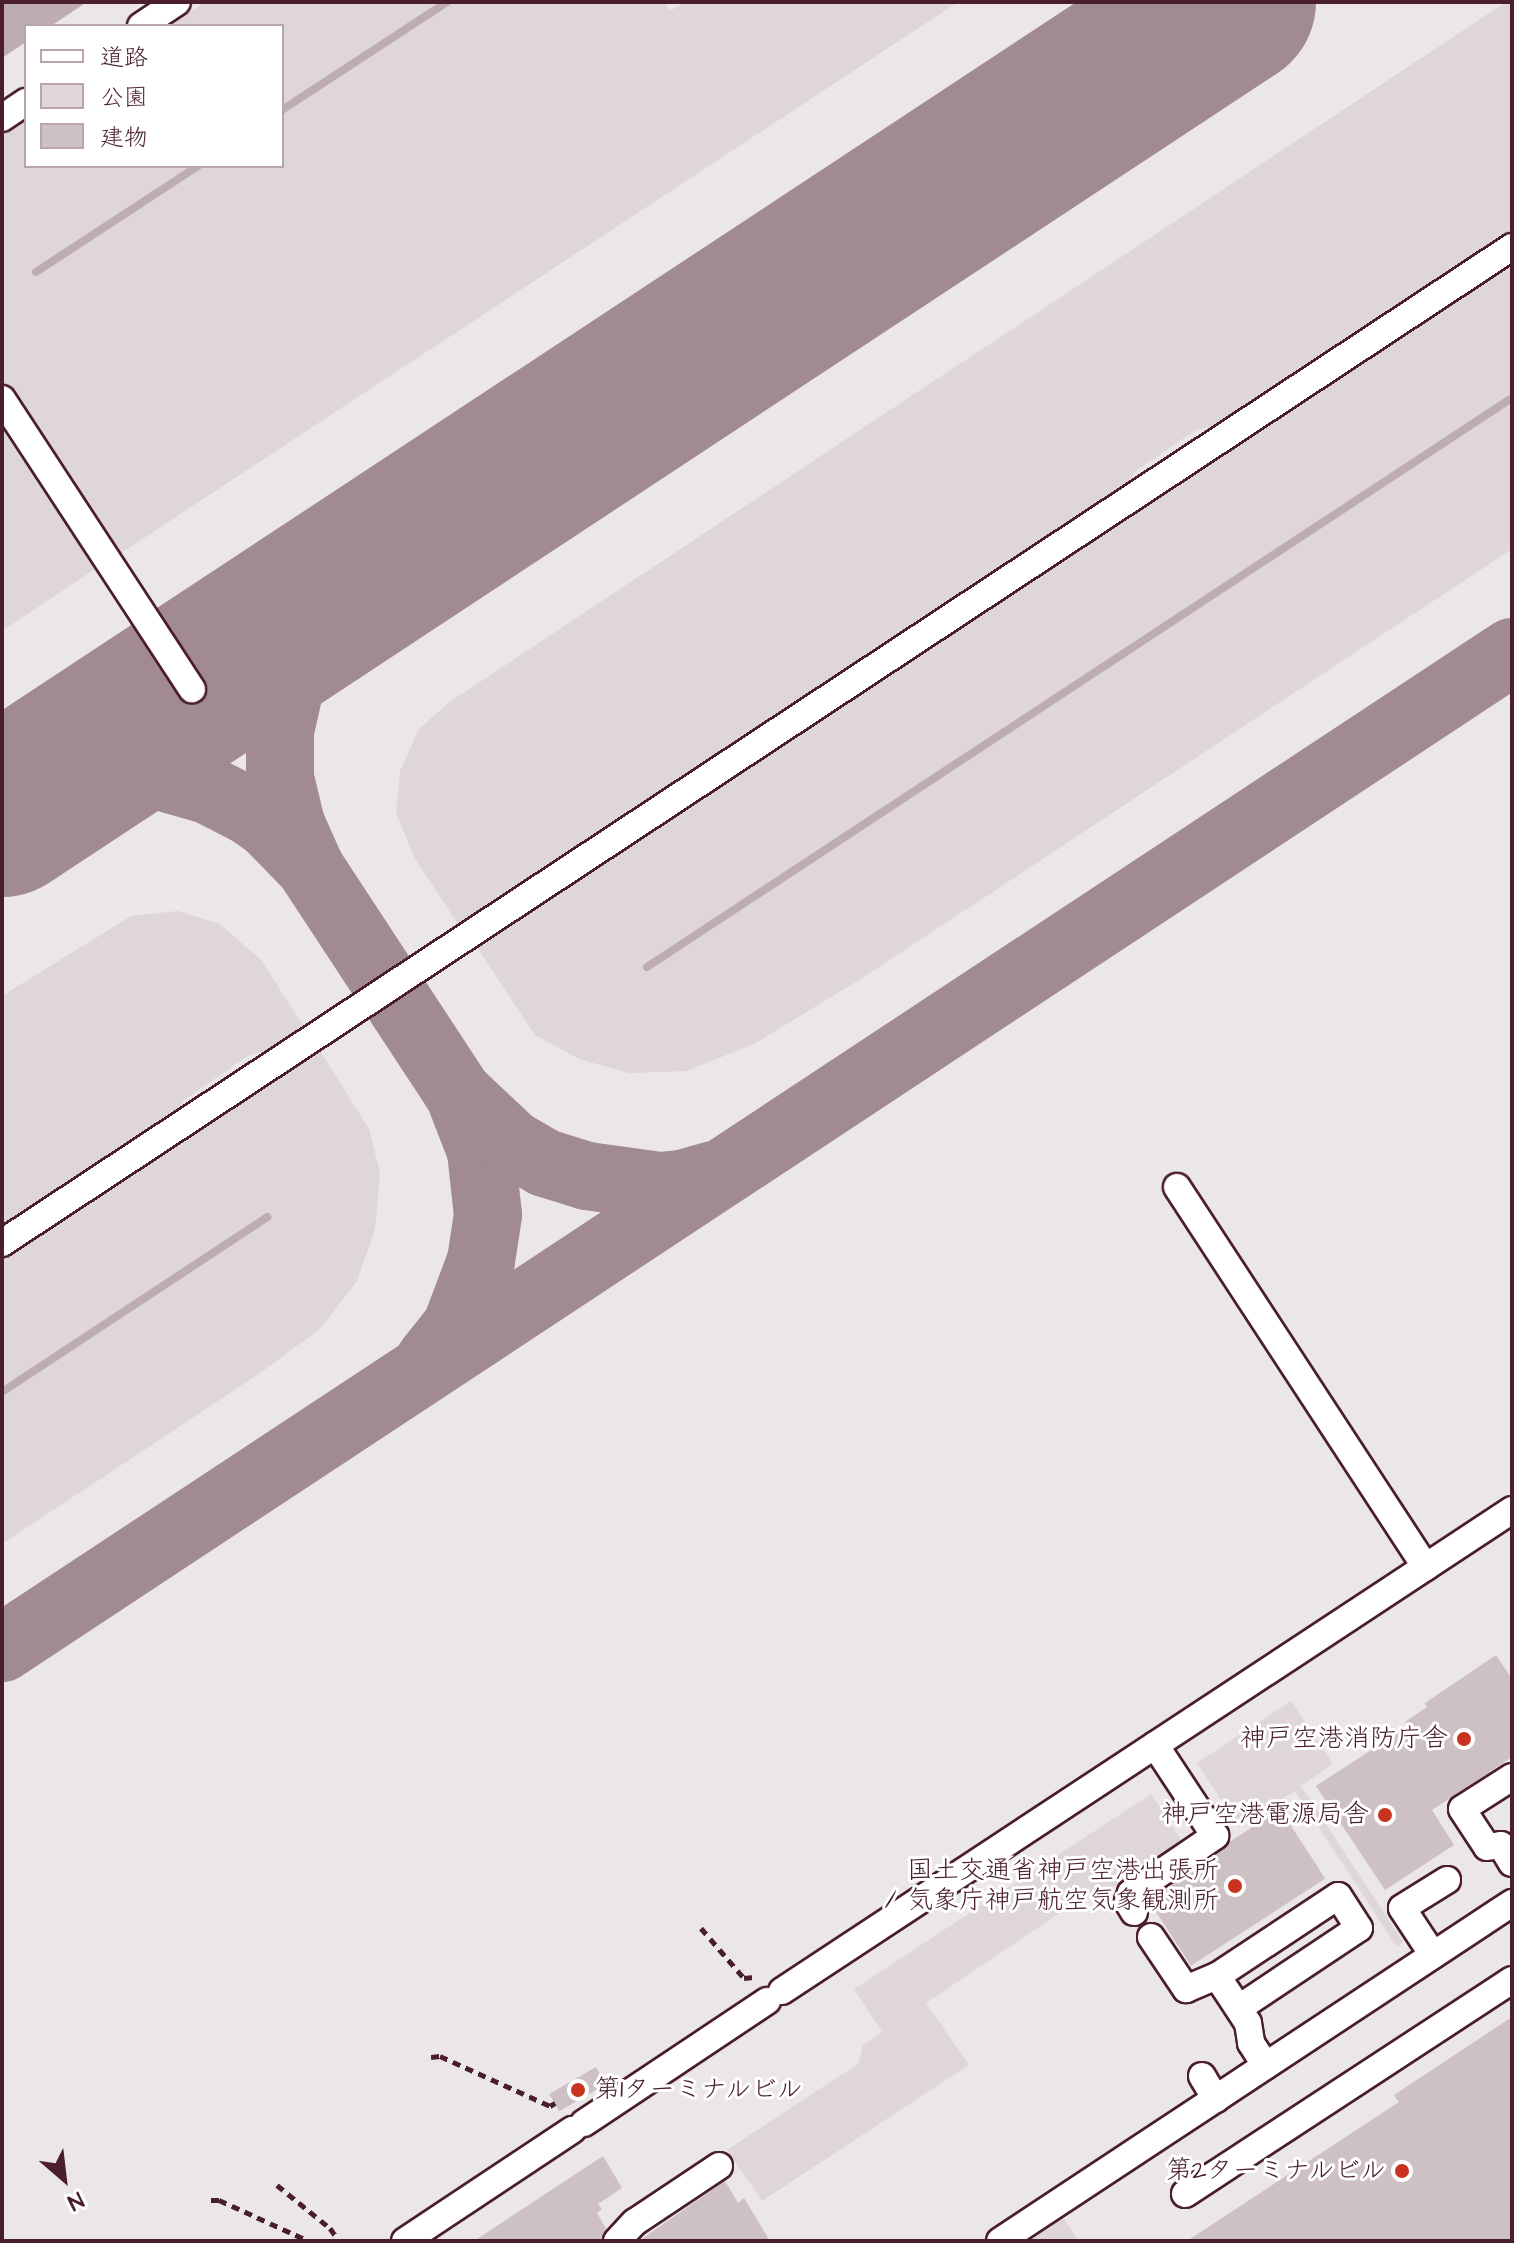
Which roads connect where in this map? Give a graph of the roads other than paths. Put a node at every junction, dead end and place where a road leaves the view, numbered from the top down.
1 (177, 2) edge
2 (144, 24) edge
3 (24, 103) edge
4 (2, 118) edge
5 (1512, 247) edge
6 (2, 399) edge
7 (192, 689) dead end
8 (1177, 1187) dead end
9 (2, 1243) edge
10 (1512, 1510) edge
11 (1426, 1567) junction
12 (1155, 1745) junction
13 (1512, 1777) edge
14 (1508, 1849) edge
15 (1447, 1880) dead end
16 (1512, 1903) edge
17 (1134, 1912) dead end
18 (1151, 1937) dead end
19 (1433, 1955) junction
20 (1217, 1976) junction
21 (1512, 1980) edge
22 (1239, 2008) junction
23 (1266, 2066) junction
24 (1202, 2076) dead end
25 (1216, 2099) junction
26 (719, 2166) dead end
27 (1185, 2194) dead end
28 (405, 2241) edge
29 (617, 2241) edge
30 (1000, 2241) edge

1 - 2 lane
3 - 4 lane
5 - 9 lane
6 - 7 lane
8 - 11 lane
10 - 11 lane
11 - 12 lane
12 - 17 lane
12 - 28 lane
13 - 14 lane
15 - 19 lane
16 - 19 lane
18 - 20 lane
19 - 23 lane
20 - 22 lane
20 - 22 lane
21 - 27 lane
22 - 23 lane
23 - 25 lane
24 - 25 lane
25 - 30 lane
26 - 29 lane

